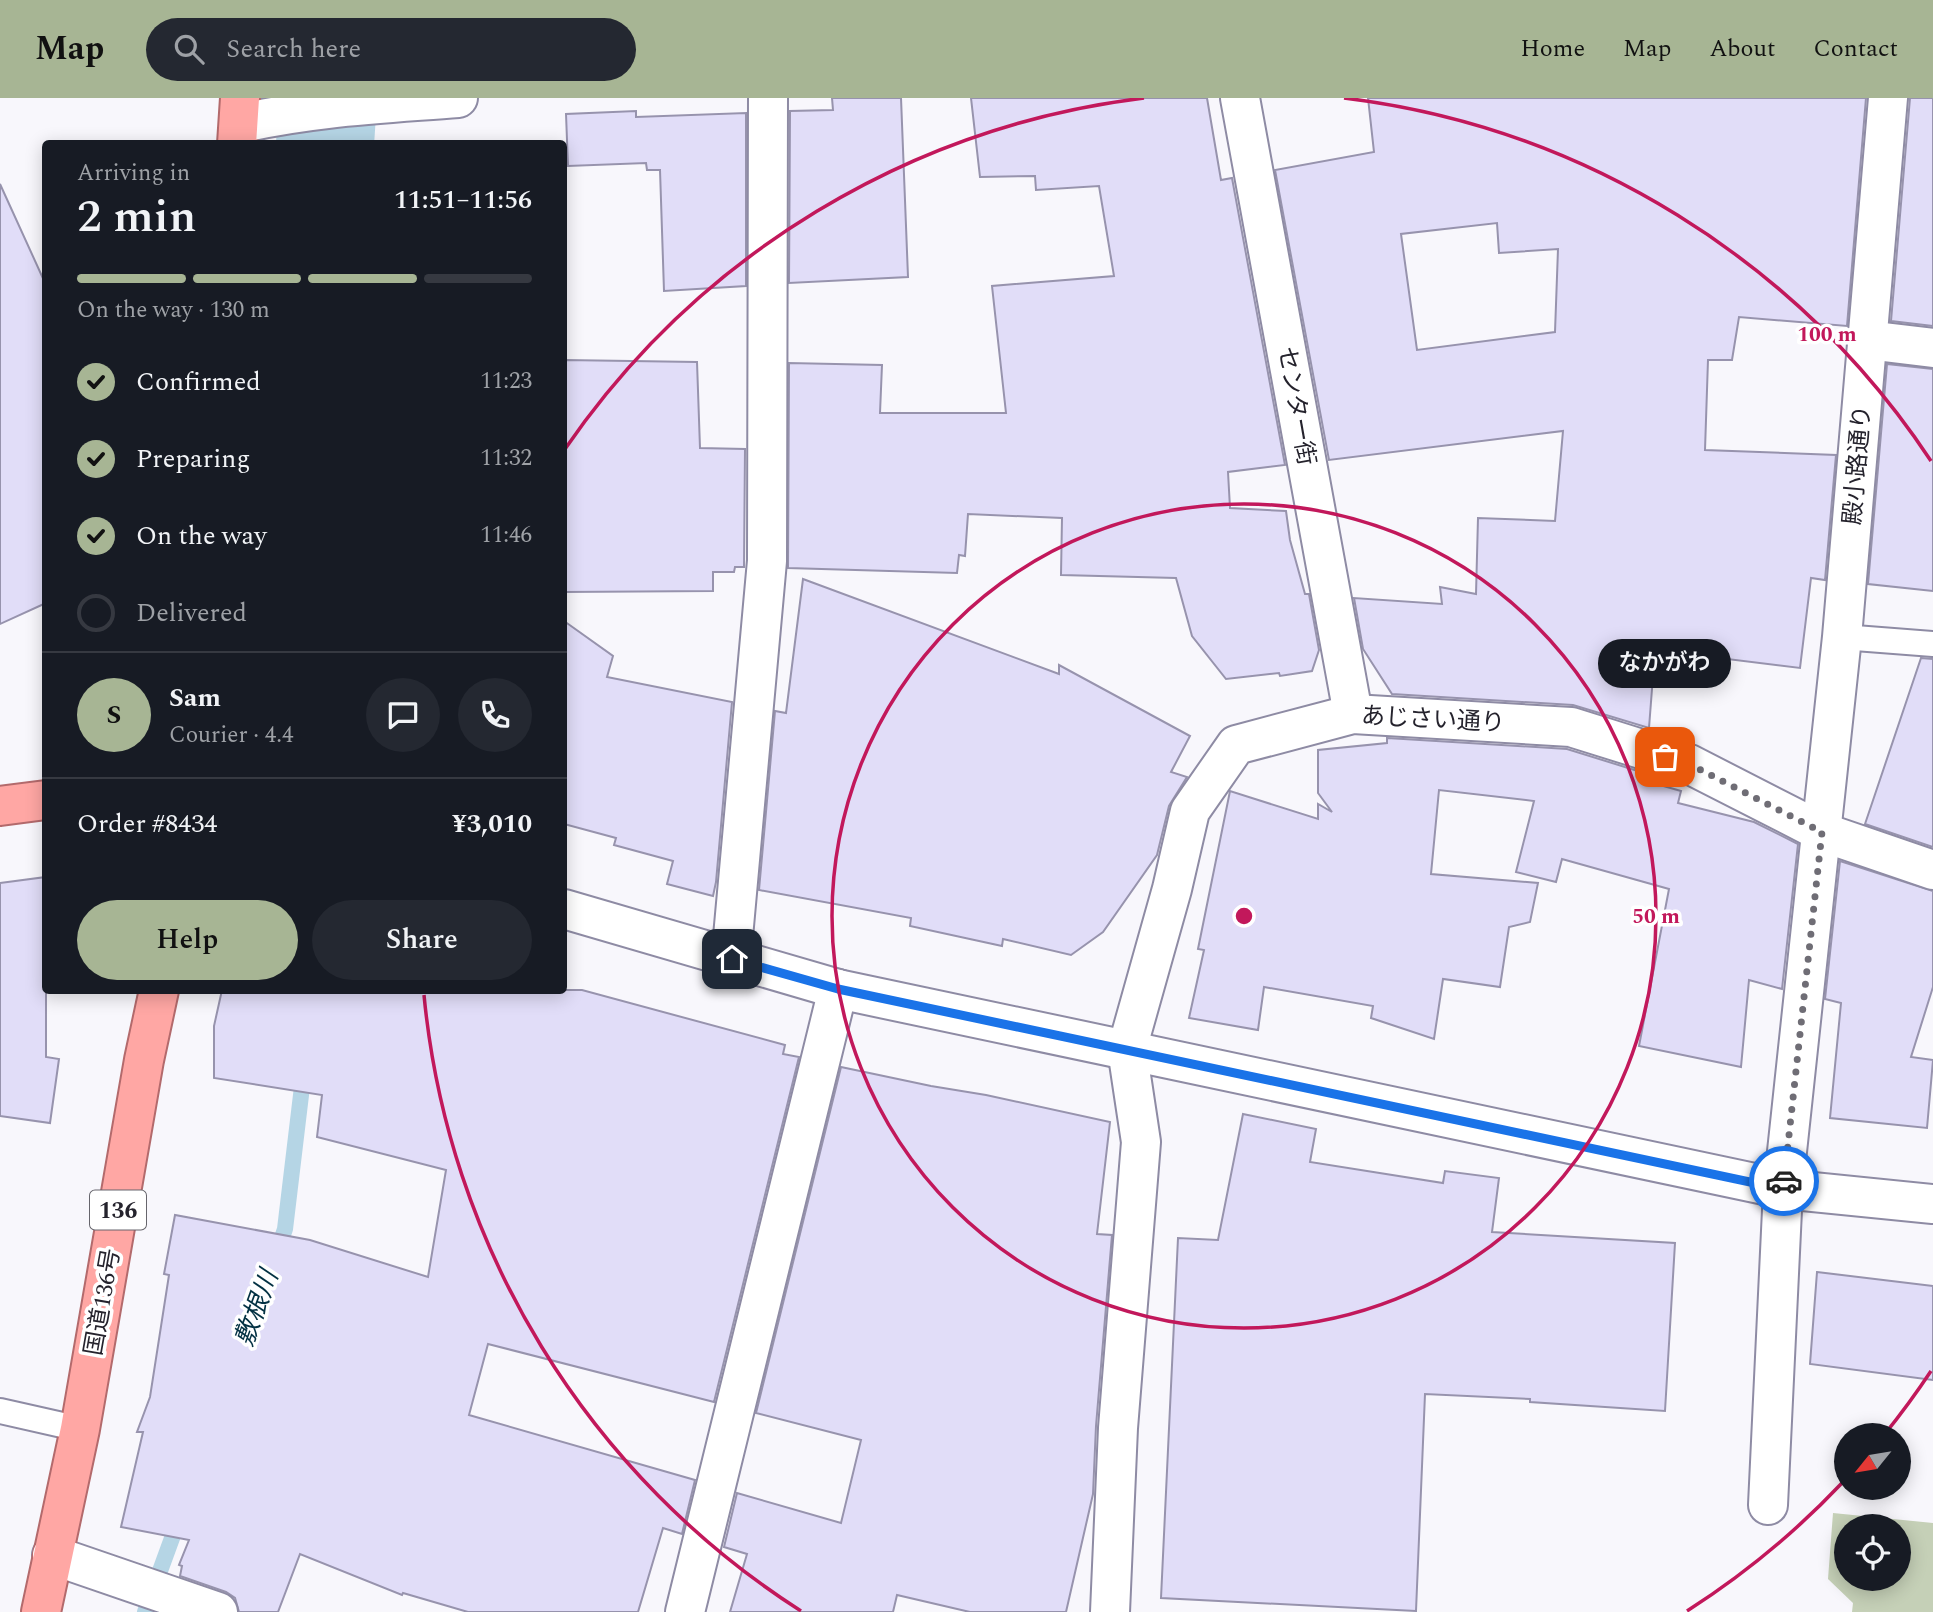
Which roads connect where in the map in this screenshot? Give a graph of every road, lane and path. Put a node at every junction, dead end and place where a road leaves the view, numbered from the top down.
1 (458, 98) edge
2 (768, 98) edge
3 (1240, 98) edge
4 (1888, 98) edge
5 (403, 100) edge
6 (239, 122) edge
7 (1867, 340) junction
8 (1933, 348) edge
9 (1842, 637) junction
10 (1933, 644) edge
11 (1353, 714) junction
12 (42, 801) edge
13 (0, 806) edge
14 (1822, 832) junction
15 (1933, 870) edge
16 (567, 910) edge
17 (732, 959) junction
18 (838, 989) junction
19 (158, 994) edge
20 (1127, 1049) junction
21 (1783, 1189) junction
22 (1933, 1204) edge
23 (0, 1411) edge
24 (80, 1429) junction
25 (1768, 1505) dead end
26 (52, 1555) junction
27 (41, 1612) edge
28 (218, 1612) edge
29 (685, 1612) edge
30 (1110, 1612) edge

1 - 5 street
2 - 17 street
3 - 11 street, センター街
4 - 7 street, 殿小路通り
5 - 6 street
7 - 8 street
7 - 9 street, 殿小路通り
9 - 10 lane
9 - 14 street, 殿小路通り
11 - 14 street, あじさい通り
11 - 20 street, あじさい通り
12 - 13 highway
14 - 15 street, あじさい通り
14 - 21 street, 殿小路通り
16 - 17 street
17 - 18 street
18 - 20 street
18 - 29 street
19 - 24 highway, 国道136号 / 136
20 - 21 street
20 - 30 street
21 - 22 street
21 - 25 street, 殿小路通り
23 - 24 lane
24 - 26 highway, 国道136号 / 136
26 - 27 highway, 国道136号 / 136
26 - 28 street

